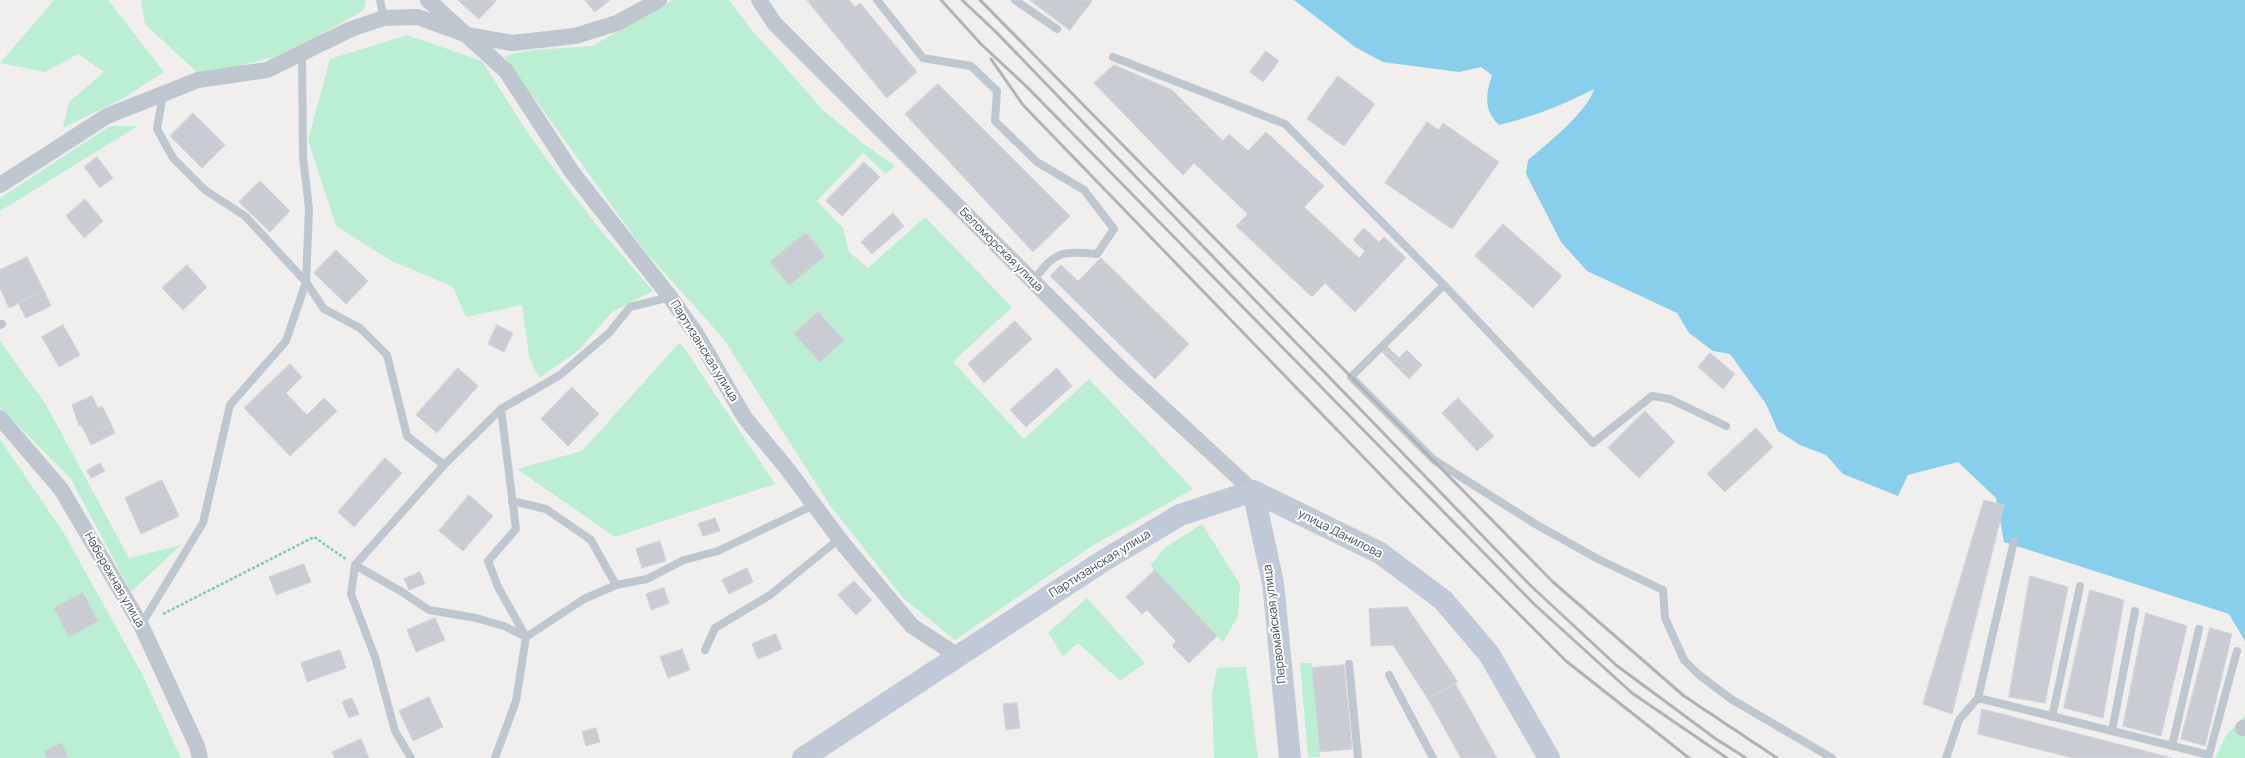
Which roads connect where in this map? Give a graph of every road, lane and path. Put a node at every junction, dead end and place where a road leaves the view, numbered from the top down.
1 (380, 0) edge
2 (428, 0) edge
3 (659, 0) edge
4 (759, 0) edge
5 (877, 0) edge
6 (1015, 0) edge
7 (384, 18) junction
8 (1058, 29) dead end
9 (467, 35) junction
10 (302, 52) junction
11 (1112, 57) dead end
12 (163, 94) junction
13 (0, 185) edge
14 (1033, 281) junction
15 (306, 282) junction
16 (1444, 285) junction
17 (670, 297) junction
18 (501, 410) junction
19 (0, 418) edge
20 (1726, 426) dead end
21 (444, 465) junction
22 (1253, 491) junction
23 (512, 501) junction
24 (814, 505) junction
25 (839, 539) junction
26 (2014, 541) dead end
27 (355, 565) junction
28 (616, 585) junction
29 (2080, 586) dead end
30 (2135, 611) dead end
31 (141, 625) junction
32 (2199, 629) dead end
33 (526, 638) junction
34 (705, 650) dead end
35 (2237, 651) dead end
36 (958, 656) junction
37 (1349, 664) dead end
38 (1389, 675) dead end
39 (1978, 698) junction
40 (2052, 717) junction
41 (2112, 731) junction
42 (2172, 746) junction
43 (200, 754) edge
44 (411, 758) edge
45 (495, 758) edge
46 (803, 758) edge
47 (1290, 758) edge
48 (1358, 758) edge
49 (1434, 758) edge
50 (1549, 758) edge
51 (1832, 758) edge
52 (1946, 758) edge

1 - 7 lane
2 - 9 street, Партизанская улица
3 - 9 street
4 - 14 street, Беломорская улица
5 - 14 lane
6 - 8 lane
7 - 9 street
7 - 10 street
9 - 17 street, Партизанская улица
10 - 12 street
10 - 15 lane
11 - 16 lane
12 - 13 street
12 - 15 lane
14 - 22 street, Беломорская улица
15 - 21 lane
15 - 31 lane
16 - 20 lane
16 - 51 lane
17 - 18 lane
17 - 24 street, Партизанская улица
18 - 21 lane
18 - 23 lane
19 - 31 street, Набережная улица
21 - 27 lane
22 - 36 main road, Партизанская улица
22 - 47 main road, Первомайская улица
22 - 50 main road, улица Данилова
23 - 28 lane
23 - 33 lane
24 - 25 street, Партизанская улица
24 - 28 lane
25 - 34 lane
25 - 36 street, Партизанская улица
26 - 39 lane
27 - 31 path
27 - 33 lane
27 - 44 lane
28 - 33 lane
29 - 40 lane
30 - 41 lane
31 - 43 street, Набережная улица
32 - 42 lane
33 - 45 lane
35 - 42 lane
36 - 46 main road, Партизанская улица
37 - 48 lane
38 - 49 lane
39 - 40 lane
39 - 52 lane
40 - 41 lane
41 - 42 lane

